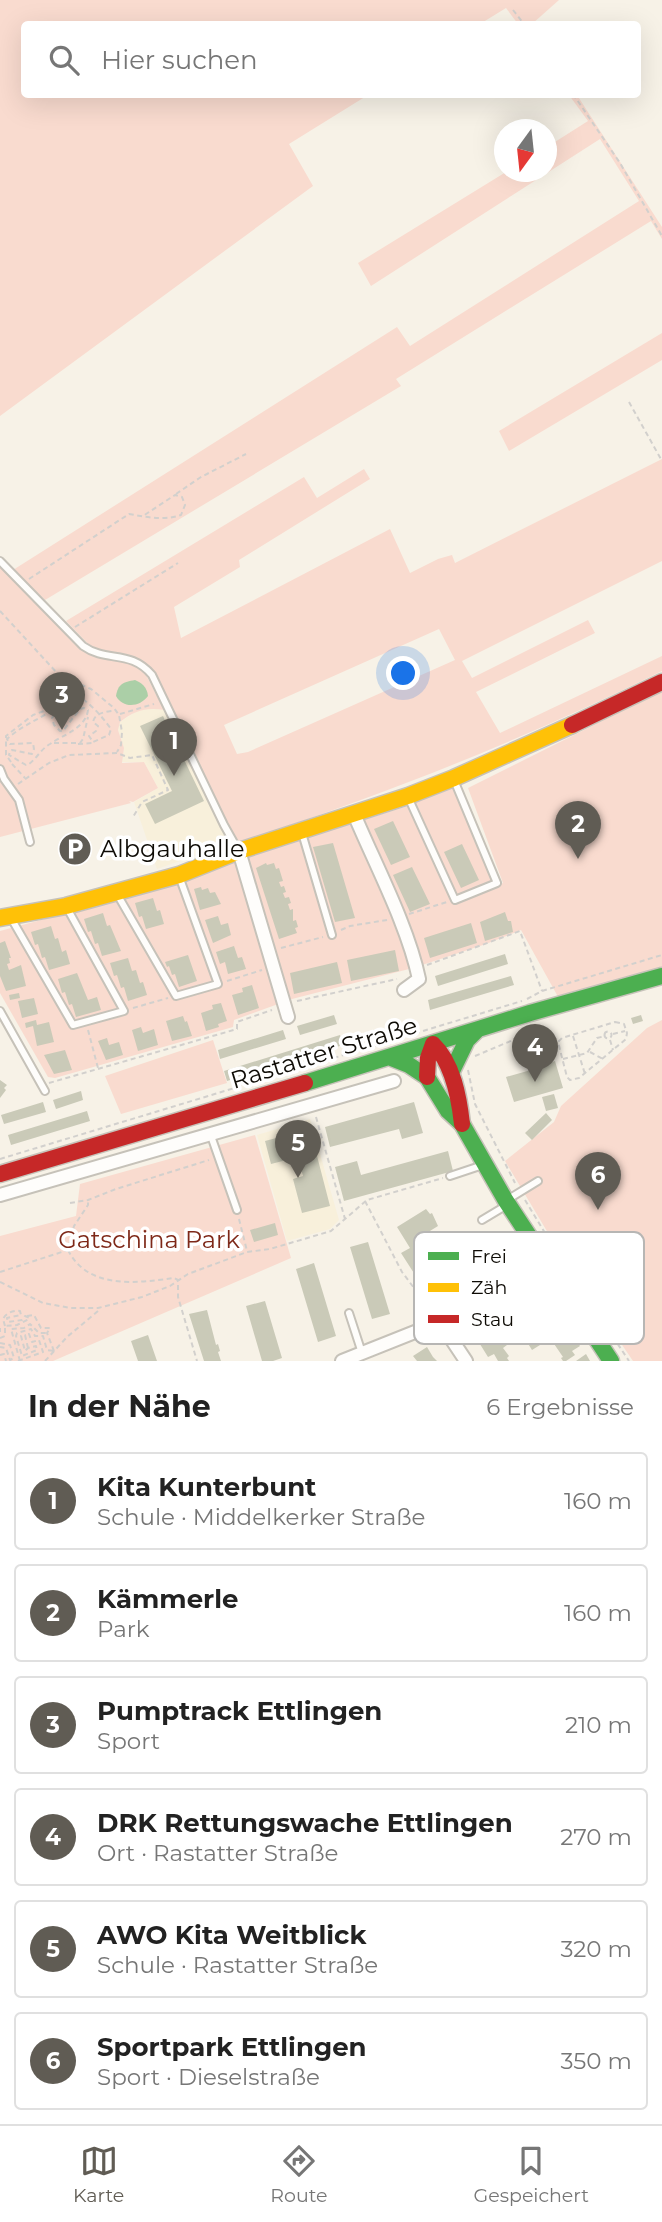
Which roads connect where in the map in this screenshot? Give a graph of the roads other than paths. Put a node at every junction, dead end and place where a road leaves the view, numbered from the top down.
1 (0, 561) edge
2 (662, 682) edge
3 (0, 769) edge
4 (454, 778) junction
5 (408, 796) junction
6 (354, 814) junction
7 (301, 830) junction
8 (30, 842) dead end
9 (239, 851) junction
10 (179, 874) junction
11 (117, 893) junction
12 (66, 906) junction
13 (5, 917) edge
14 (332, 935) road end
15 (662, 976) edge
16 (404, 990) dead end
17 (0, 1011) edge
18 (288, 1017) dead end
19 (477, 1030) junction
20 (433, 1044) junction
21 (389, 1057) junction
22 (452, 1071) junction
23 (427, 1077) junction
24 (394, 1081) dead end
25 (45, 1091) dead end
26 (240, 1104) junction
27 (247, 1122) junction
28 (462, 1124) junction
29 (210, 1133) junction
30 (485, 1164) junction
31 (0, 1174) edge
32 (450, 1176) road end
33 (538, 1181) dead end
34 (0, 1195) edge
35 (507, 1202) junction
36 (237, 1210) road end
37 (482, 1220) dead end
38 (526, 1232) edge
39 (349, 1313) dead end
40 (414, 1332) edge
41 (453, 1344) edge
42 (600, 1344) edge
43 (362, 1353) junction
44 (342, 1361) edge
45 (466, 1361) edge
46 (611, 1361) edge

1 - 9 lane
2 - 4 street
3 - 8 lane
4 - 5 street
4 - 5 lane
5 - 6 street
6 - 7 street
6 - 16 street
7 - 9 street
7 - 14 lane
9 - 10 street
9 - 18 street
10 - 11 street
10 - 11 lane
11 - 12 street
12 - 13 street
12 - 13 lane
15 - 19 street, Rastatter Straße
17 - 25 lane
19 - 20 street, Rastatter Straße
19 - 22 street
20 - 21 street, Rastatter Straße
20 - 22 street
20 - 23 street
21 - 23 street
21 - 26 street, Rastatter Straße
22 - 28 street
23 - 28 street
24 - 27 street, Rastatter Straße
26 - 27 lane
26 - 31 street, Rastatter Straße
27 - 29 street, Rastatter Straße
28 - 30 street
29 - 34 street, Rastatter Straße
29 - 36 lane
30 - 32 lane
30 - 35 street
33 - 35 lane
35 - 37 lane
35 - 38 street
39 - 43 lane
40 - 43 street
41 - 45 street
42 - 46 street
43 - 44 street

